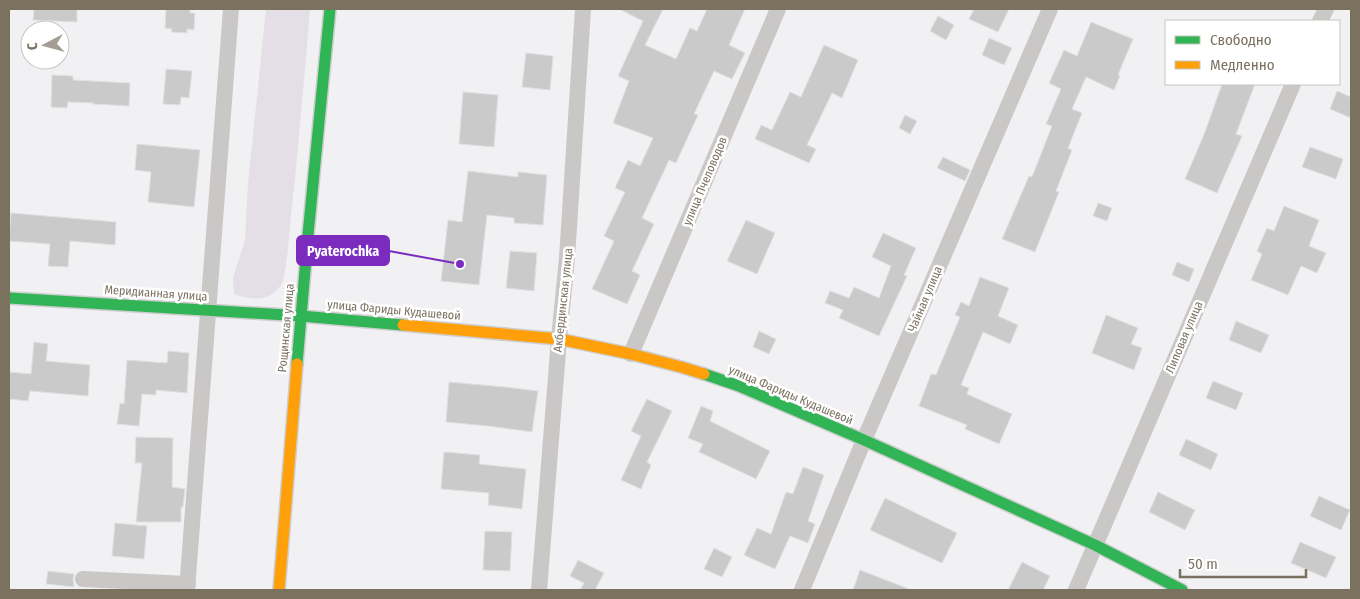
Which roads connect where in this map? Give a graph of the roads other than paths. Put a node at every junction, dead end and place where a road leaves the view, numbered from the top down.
1 (231, 9) edge
2 (330, 9) edge
3 (584, 9) edge
4 (778, 9) edge
5 (1050, 9) edge
6 (1293, 85) edge
7 (9, 298) edge
8 (208, 311) junction
9 (301, 316) junction
10 (558, 339) junction
11 (631, 354) junction
12 (864, 440) junction
13 (1095, 545) junction
14 (83, 579) dead end
15 (187, 587) edge
16 (279, 590) edge
17 (539, 590) edge
18 (802, 590) edge
19 (1076, 590) edge
20 (1182, 590) edge

1 - 8 street
2 - 9 street, Рощинская улица
3 - 10 street, Акбердинская улица
4 - 11 street, улица Пчеловодов
5 - 12 street, Чайная улица
6 - 13 street, Липовая улица
7 - 8 street, Меридианная улица
8 - 9 street, Меридианная улица
8 - 15 street
9 - 10 street, улица Фариды Кудашевой
9 - 16 street, Рощинская улица
10 - 11 street, улица Фариды Кудашевой
10 - 17 street, Акбердинская улица
11 - 12 street, улица Фариды Кудашевой
12 - 13 street, улица Фариды Кудашевой
12 - 18 street, Чайная улица
13 - 19 street, Липовая улица
13 - 20 street, улица Фариды Кудашевой
14 - 15 street

